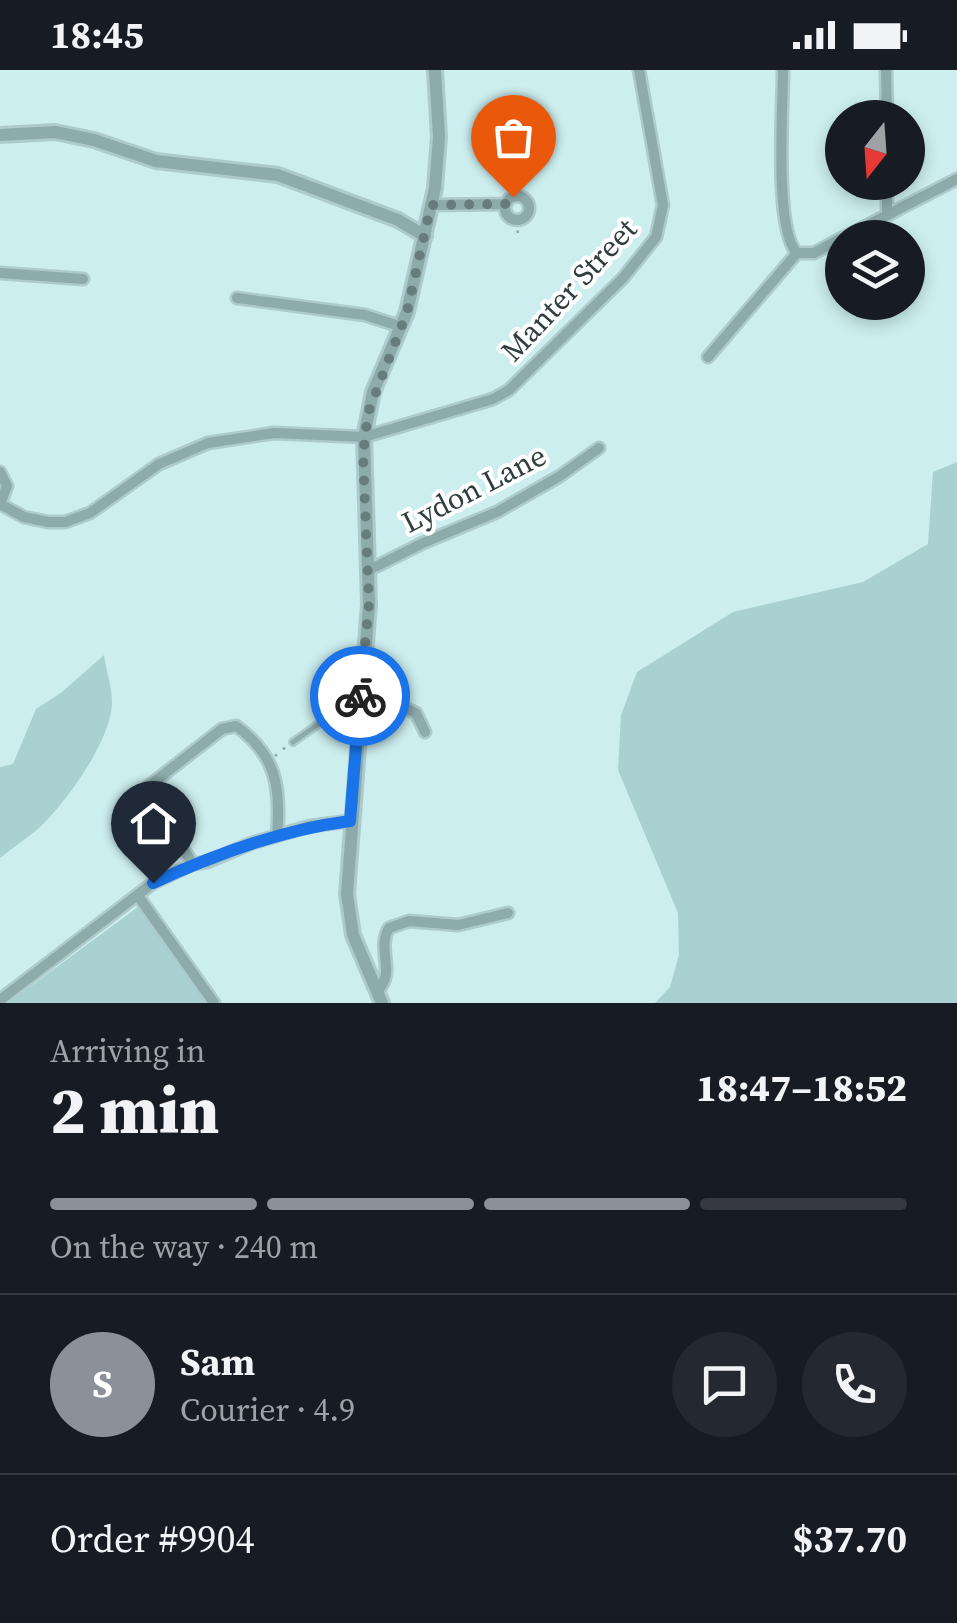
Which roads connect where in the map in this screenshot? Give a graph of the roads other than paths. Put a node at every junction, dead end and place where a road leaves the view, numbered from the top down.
1 (436, 70) edge
2 (639, 70) edge
3 (783, 70) edge
4 (886, 70) edge
5 (886, 100) edge
6 (0, 135) edge
7 (957, 180) edge
8 (887, 200) edge
9 (506, 204) junction
10 (431, 205) junction
11 (887, 213) junction
12 (875, 220) edge
13 (425, 236) junction
14 (825, 247) edge
15 (797, 253) junction
16 (0, 273) edge
17 (84, 279) dead end
18 (237, 298) dead end
19 (402, 327) junction
20 (708, 357) dead end
21 (364, 438) junction
22 (599, 448) dead end
23 (0, 472) edge
24 (0, 504) edge
25 (369, 570) junction
26 (360, 689) junction
27 (358, 707) junction
28 (425, 732) dead end
29 (293, 742) road end
30 (350, 821) junction
31 (277, 836) junction
32 (192, 864) junction
33 (138, 896) junction
34 (508, 913) dead end
35 (380, 997) edge
36 (0, 1000) edge
37 (214, 1003) edge

1 - 10 street
2 - 21 street, Manter Street
3 - 15 street
4 - 5 street
6 - 13 street
7 - 11 street
8 - 11 street
9 - 9 street
9 - 10 street
10 - 13 street
11 - 12 street
13 - 19 street
14 - 15 street
15 - 20 street
16 - 17 street
18 - 19 street
19 - 21 street
21 - 24 street
21 - 25 street
22 - 25 street, Lydon Lane
23 - 24 street
25 - 26 street
26 - 27 street
26 - 28 street
27 - 29 lane
27 - 30 street
30 - 31 street
30 - 35 street
31 - 32 street
31 - 32 street
32 - 33 street
33 - 36 street
33 - 37 street
34 - 35 street

